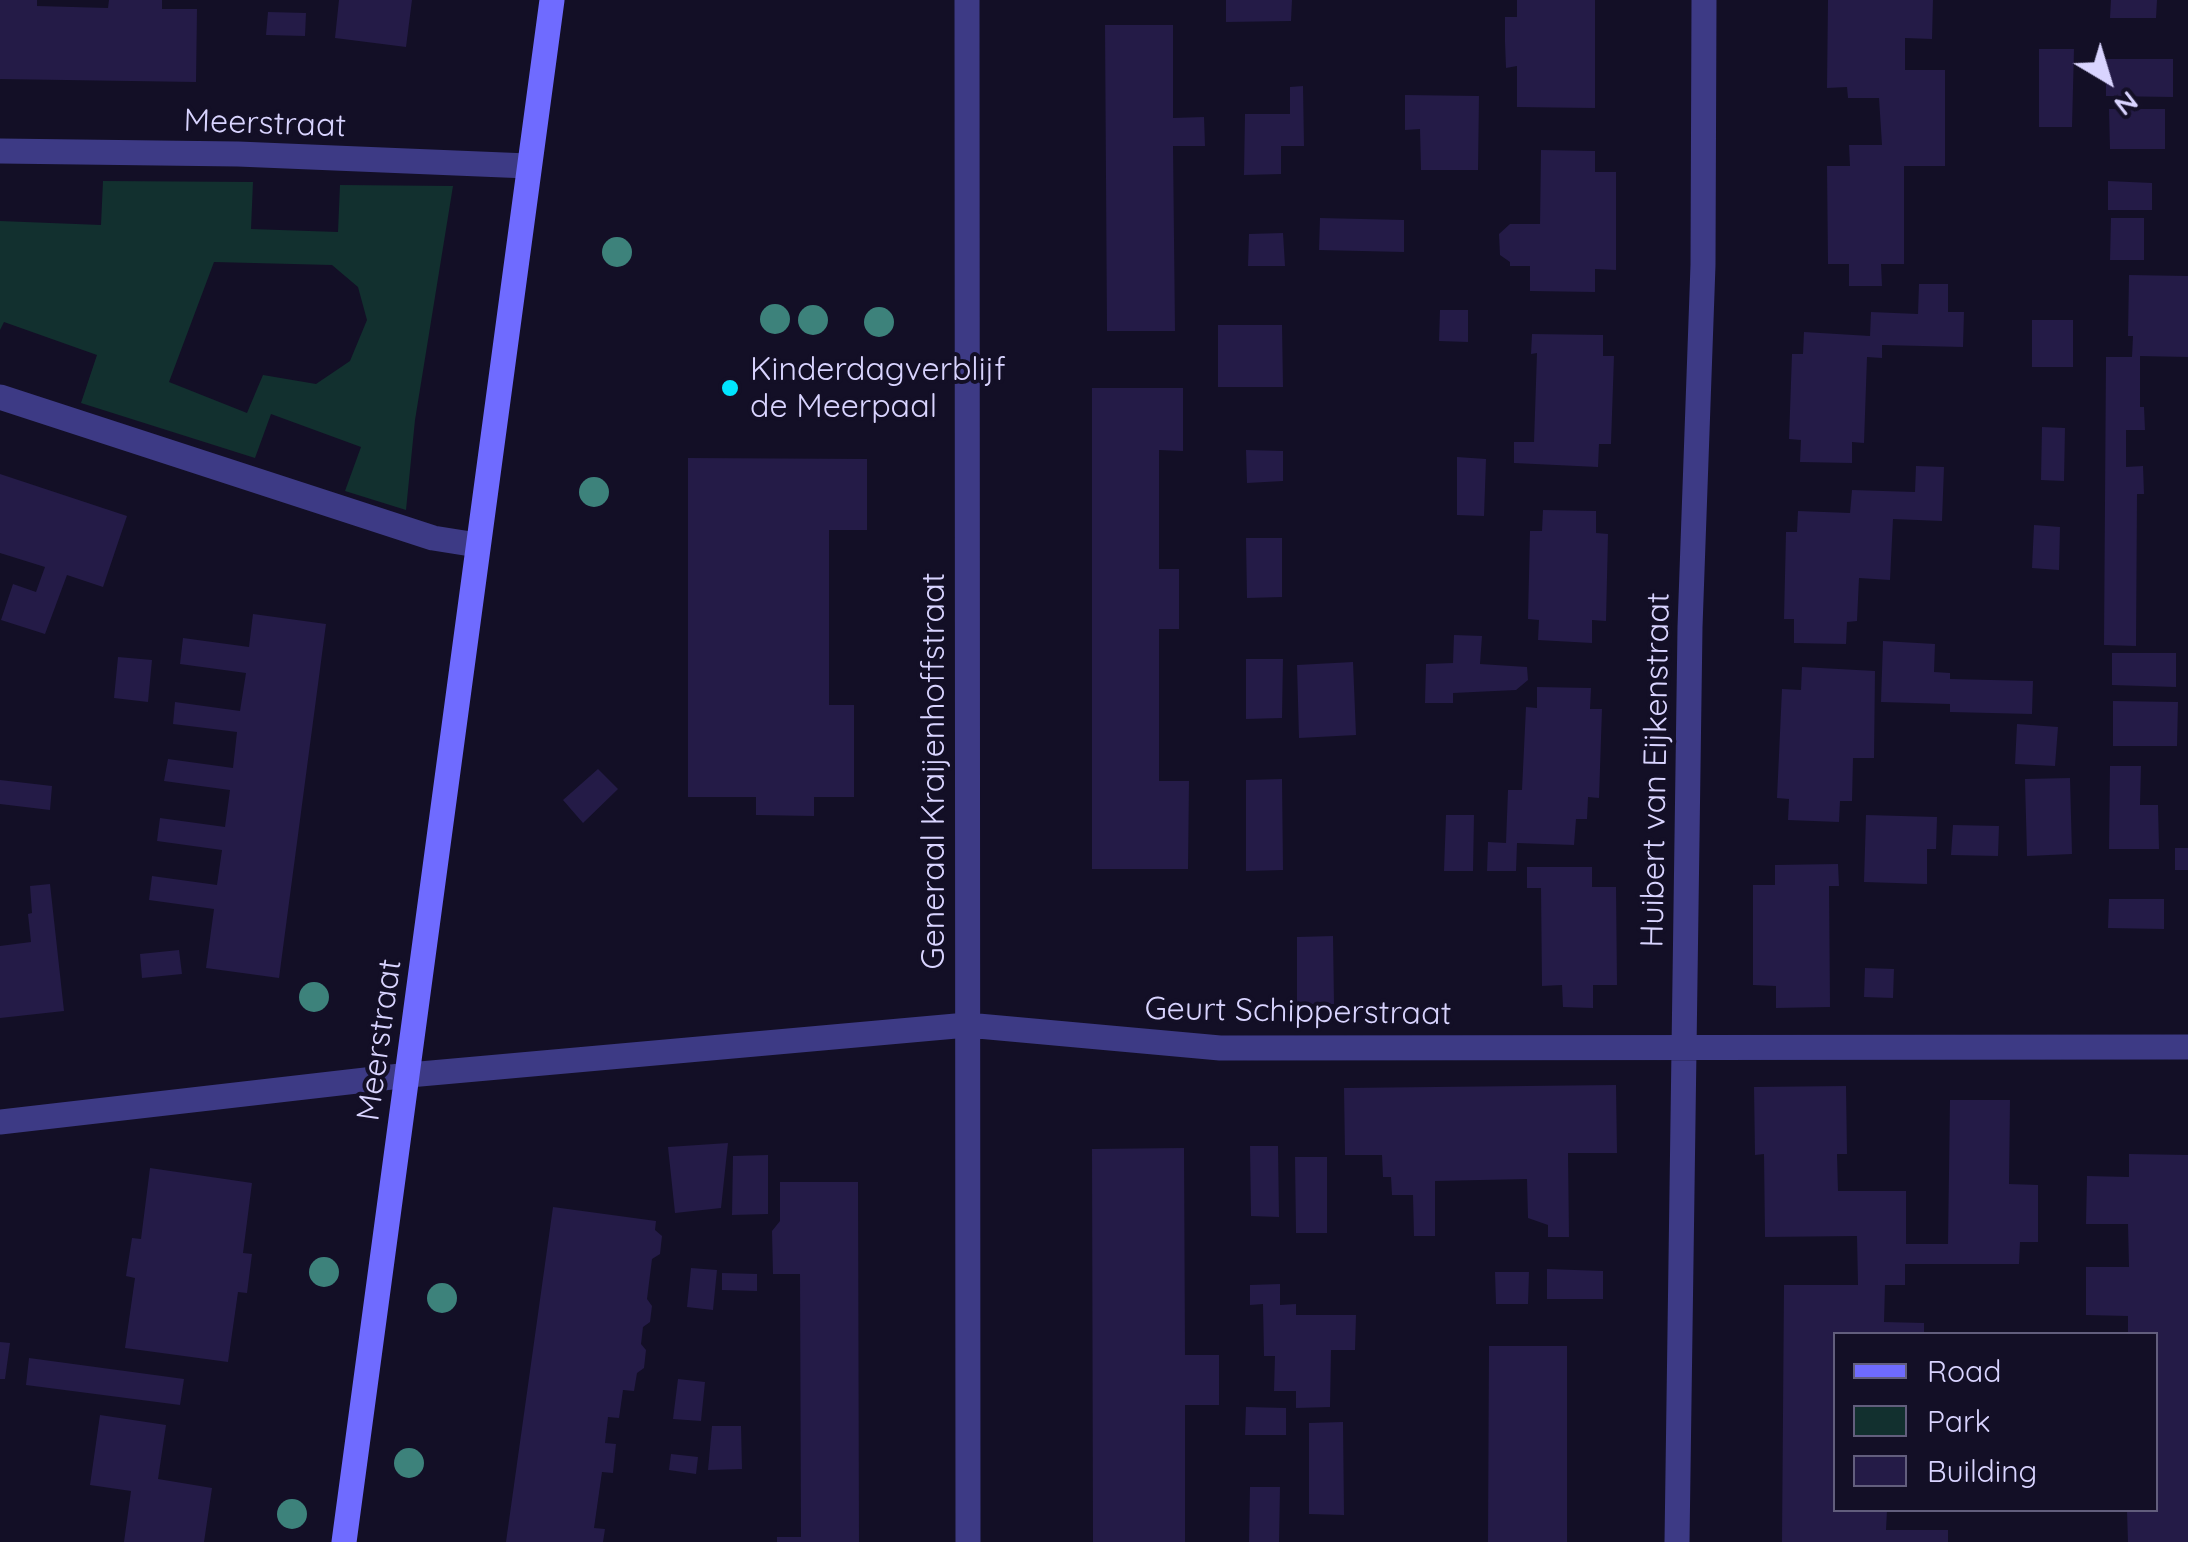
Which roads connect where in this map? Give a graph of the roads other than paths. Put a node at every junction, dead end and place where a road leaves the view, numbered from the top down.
1 (552, 0) edge
2 (967, 0) edge
3 (1704, 0) edge
4 (0, 151) edge
5 (528, 166) junction
6 (0, 397) edge
7 (476, 545) junction
8 (967, 1026) junction
9 (2188, 1047) edge
10 (1683, 1048) junction
11 (409, 1075) junction
12 (0, 1122) edge
13 (344, 1542) edge
14 (968, 1542) edge
15 (1677, 1542) edge

1 - 5 street, Meerstraat
2 - 8 street, Generaal Kraijenhoffstraat
3 - 10 street, Huibert van Eijkenstraat
4 - 5 street, Meerstraat
5 - 7 street, Meerstraat
6 - 7 street
7 - 11 street, Meerstraat
8 - 10 street, Geurt Schipperstraat
8 - 11 street, Geurt Schipperstraat
8 - 14 street, Generaal Kraijenhoffstraat
9 - 10 street, Geurt Schipperstraat
10 - 15 street, Huibert van Eijkenstraat
11 - 12 street, Geurt Schipperstraat
11 - 13 street, Meerstraat

